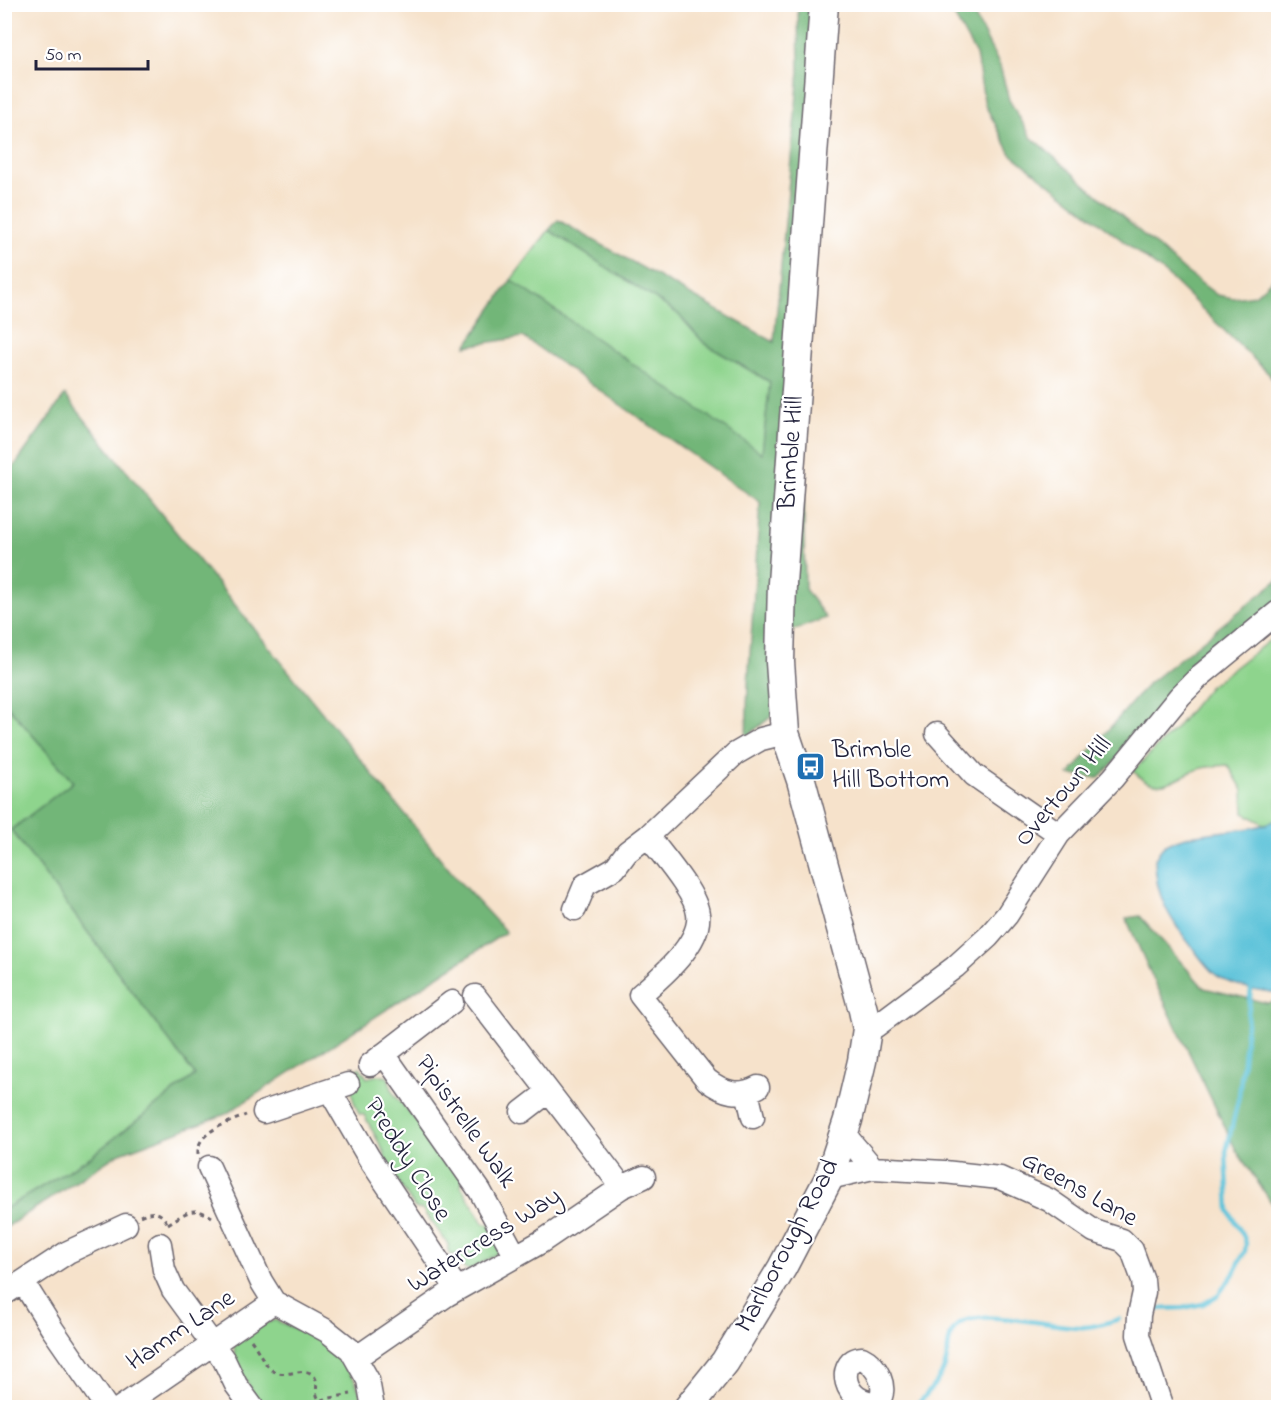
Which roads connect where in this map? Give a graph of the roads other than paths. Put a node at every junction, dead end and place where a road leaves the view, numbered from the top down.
1 (825, 4) edge
2 (1278, 612) edge
3 (785, 733) junction
4 (937, 734) dead end
5 (1059, 834) junction
6 (648, 836) junction
7 (832, 895) joint
8 (575, 909) dead end
9 (475, 996) dead end
10 (452, 1002) dead end
11 (867, 1029) junction
12 (548, 1092) junction
13 (264, 1112) dead end
14 (522, 1112) dead end
15 (753, 1117) dead end
16 (844, 1134) junction
17 (209, 1167) dead end
18 (873, 1168) junction
19 (644, 1177) dead end
20 (829, 1178) junction
21 (622, 1187) junction
22 (126, 1225) road end
23 (164, 1234) road end
24 (515, 1255) junction
25 (14, 1288) edge
26 (457, 1289) junction
27 (274, 1302) junction
28 (213, 1345) junction
29 (357, 1357) junction
30 (695, 1404) edge
31 (107, 1407) edge
32 (120, 1407) edge
33 (253, 1407) edge
34 (373, 1407) edge
35 (1162, 1407) edge

1 - 3 main road, Brimble Hill
2 - 5 street, Overtown Hill
3 - 6 street
3 - 7 main road, Brimble Hill
4 - 5 street
5 - 11 street, Overtown Hill
6 - 8 street
6 - 15 street
7 - 11 main road, Marlborough Road
9 - 12 street
10 - 24 street, Pipistrelle Walk
11 - 16 main road, Marlborough Road
12 - 14 street
12 - 21 street
13 - 26 street, Preddy Close
16 - 18 street
16 - 20 main road, Marlborough Road
17 - 27 street
18 - 20 street, Greens Lane
18 - 35 street, Greens Lane
19 - 21 street, Watercress Way
20 - 30 main road, Marlborough Road
21 - 24 street, Watercress Way
22 - 25 street
23 - 28 street
24 - 26 street, Watercress Way
25 - 31 street
26 - 29 street, Watercress Way
27 - 28 street, Hamm Lane
27 - 29 street
28 - 32 street, Hamm Lane
28 - 33 street
29 - 34 street

